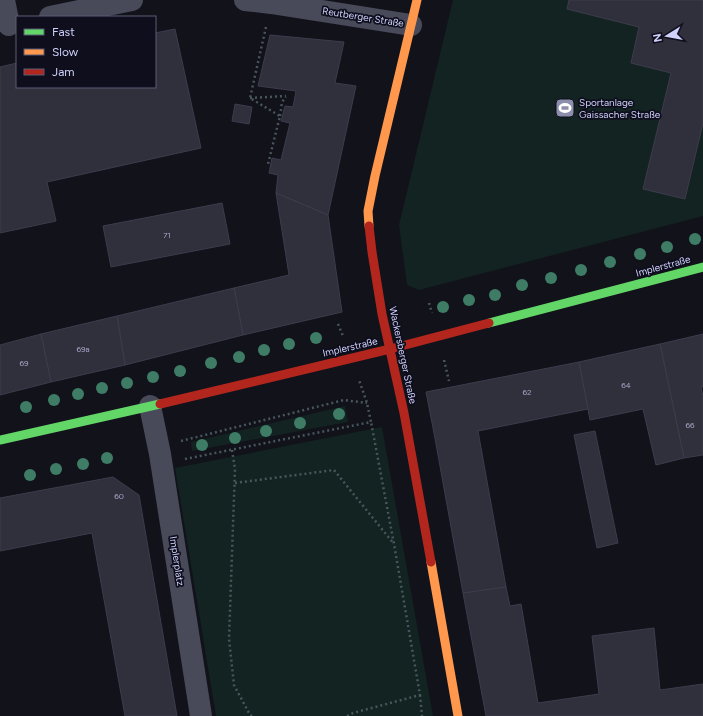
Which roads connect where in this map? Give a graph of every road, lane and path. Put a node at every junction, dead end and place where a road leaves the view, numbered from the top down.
1 (4, 0) edge
2 (132, 0) edge
3 (245, 0) edge
4 (416, 0) edge
5 (271, 3) junction
6 (55, 16) edge
7 (9, 25) edge
8 (411, 25) junction
9 (250, 98) junction
10 (280, 116) junction
11 (268, 164) dead end
12 (703, 267) edge
13 (390, 349) junction
14 (150, 406) junction
15 (371, 422) junction
16 (0, 440) edge
17 (232, 450) junction
18 (160, 454) junction
19 (235, 483) junction
20 (394, 544) junction
21 (420, 695) junction
22 (201, 716) edge
23 (252, 716) edge
24 (346, 716) edge
25 (422, 716) edge
26 (458, 716) edge

1 - 7 street
2 - 6 street
3 - 5 street, Reutberger Straße
4 - 8 street, Wackersberger Straße
5 - 8 street, Reutberger Straße
5 - 9 path
8 - 13 street, Wackersberger Straße
9 - 10 path
9 - 10 path
10 - 11 path
12 - 13 street, Implerstraße
13 - 14 street, Implerstraße
13 - 26 street, Wackersberger Straße
14 - 16 street, Implerstraße
14 - 18 street, Implerplatz
15 - 17 path
15 - 18 path
15 - 20 path
17 - 18 path
17 - 19 path
18 - 22 street, Implerplatz
19 - 20 path
19 - 23 path
20 - 21 path
21 - 24 path
21 - 25 path

